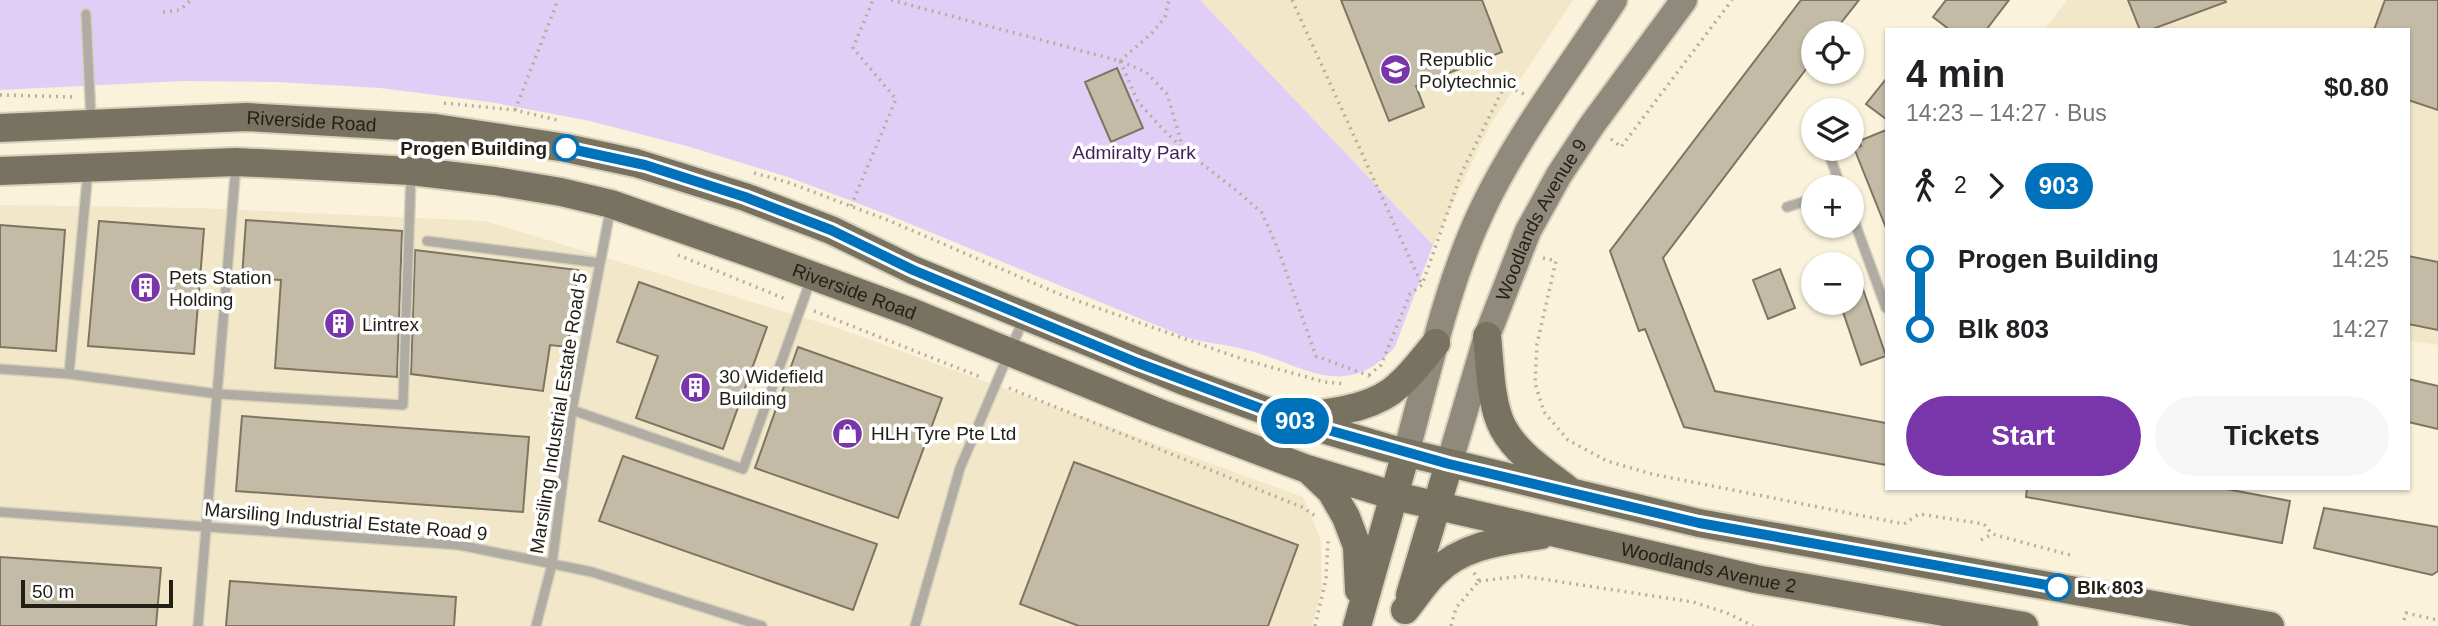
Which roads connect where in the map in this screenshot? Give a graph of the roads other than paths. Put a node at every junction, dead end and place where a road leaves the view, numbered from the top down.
1 (1614, 0) edge
2 (1684, 0) edge
3 (86, 13) dead end
4 (92, 125) junction
5 (0, 128) edge
6 (236, 162) junction
7 (88, 167) junction
8 (0, 171) edge
9 (411, 171) junction
10 (1801, 203) edge
11 (611, 204) junction
12 (1787, 207) dead end
13 (1860, 238) edge
14 (427, 241) dead end
15 (600, 263) junction
16 (811, 276) junction
17 (1885, 305) edge
18 (1025, 316) junction
19 (1487, 336) junction
20 (1436, 343) junction
21 (1009, 352) junction
22 (0, 369) edge
23 (69, 374) junction
24 (218, 394) junction
25 (572, 410) junction
26 (1289, 419) junction
27 (1406, 453) junction
28 (1449, 464) junction
29 (1307, 468) junction
30 (1574, 494) junction
31 (1395, 496) junction
32 (1436, 506) junction
33 (0, 512) edge
34 (207, 526) junction
35 (1555, 533) junction
36 (552, 564) junction
37 (1403, 618) edge
38 (1359, 622) edge
39 (917, 625) edge
40 (198, 626) edge
41 (536, 626) edge
42 (762, 626) edge
43 (2024, 626) edge
44 (2270, 626) edge

1 - 20 main road
2 - 19 main road, Woodlands Avenue 9
3 - 4 lane
4 - 5 main road, Riverside Road
4 - 18 main road, Riverside Road
6 - 7 main road, Riverside Road
6 - 9 main road, Riverside Road
6 - 24 lane
7 - 8 main road, Riverside Road
7 - 23 lane
9 - 11 main road, Riverside Road
9 - 24 lane
10 - 12 lane
11 - 15 lane, Marsiling Industrial Estate Road 5
11 - 16 main road, Riverside Road
13 - 17 lane
14 - 15 lane
15 - 25 lane, Marsiling Industrial Estate Road 5
16 - 21 main road, Riverside Road
16 - 25 lane
18 - 21 lane
18 - 26 main road, Riverside Road
19 - 28 main road, Woodlands Avenue 9
19 - 30 main road
20 - 26 main road
20 - 27 main road
21 - 29 main road, Riverside Road
21 - 39 lane
22 - 23 lane
23 - 24 lane
24 - 34 lane
25 - 36 lane, Marsiling Industrial Estate Road 5
26 - 27 main road, Riverside Road
27 - 28 main road
27 - 31 main road
28 - 30 main road
28 - 32 main road
29 - 31 main road, Riverside Road
29 - 38 main road
30 - 44 main road
31 - 32 main road, Woodlands Avenue 2
31 - 38 main road
32 - 35 main road, Woodlands Avenue 2
32 - 37 main road
33 - 34 lane, Marsiling Industrial Estate Road 9
34 - 36 lane, Marsiling Industrial Estate Road 9
34 - 40 lane
35 - 37 main road
35 - 43 main road, Woodlands Avenue 2
36 - 41 lane, Marsiling Industrial Estate Road 5
36 - 42 lane, Marsiling Industrial Estate Road 9

